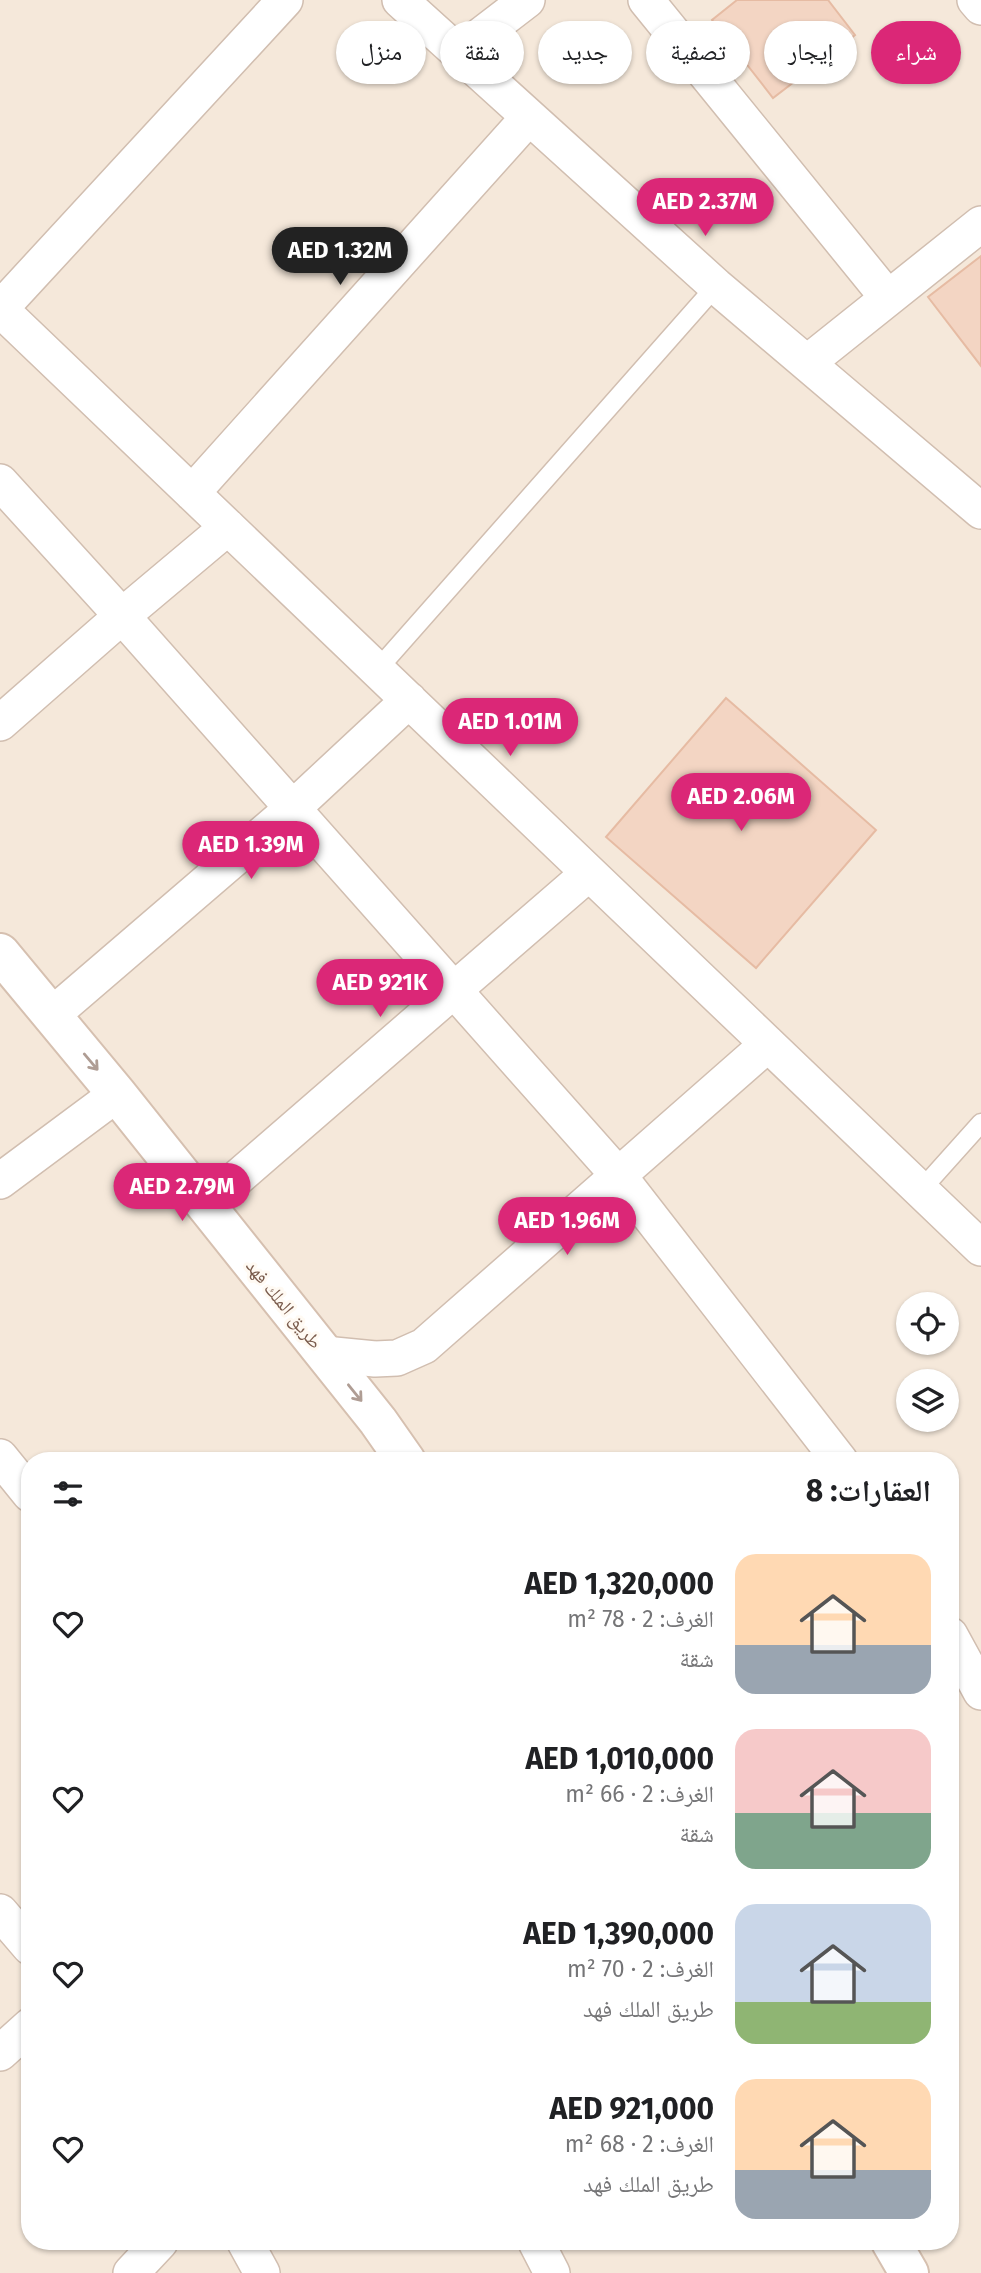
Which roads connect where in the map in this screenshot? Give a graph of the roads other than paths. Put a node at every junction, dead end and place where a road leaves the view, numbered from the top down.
1 (285, 0) edge
2 (400, 0) edge
3 (527, 0) edge
4 (646, 0) edge
5 (975, 0) edge
6 (981, 8) edge
7 (500, 21) edge
8 (440, 37) edge
9 (492, 84) edge
10 (529, 117) junction
11 (981, 223) edge
12 (716, 286) junction
13 (888, 298) junction
14 (807, 363) junction
15 (0, 482) edge
16 (192, 493) junction
17 (981, 511) edge
18 (228, 527) junction
19 (122, 616) junction
20 (377, 670) junction
21 (409, 700) junction
22 (0, 723) edge
23 (293, 808) junction
24 (589, 873) junction
25 (0, 953) edge
26 (455, 991) junction
27 (52, 1015) junction
28 (768, 1044) junction
29 (117, 1094) junction
30 (981, 1123) edge
31 (618, 1175) junction
32 (0, 1181) edge
33 (922, 1191) junction
34 (205, 1205) junction
35 (981, 1248) edge
36 (324, 1354) junction
37 (400, 1452) edge
38 (833, 1452) edge
39 (0, 1457) edge
40 (21, 1483) edge
41 (959, 1652) edge
42 (981, 1692) edge
43 (0, 1912) edge
44 (21, 1936) edge
45 (21, 2034) edge
46 (0, 2053) edge
47 (153, 2250) edge
48 (250, 2250) edge
49 (540, 2250) edge
50 (896, 2250) edge
51 (131, 2273) edge
52 (262, 2273) edge
53 (552, 2273) edge
54 (909, 2273) edge

1 - 16 street
2 - 8 street
3 - 7 street
4 - 13 street
5 - 6 street
9 - 10 street
10 - 12 street
10 - 16 street
11 - 13 street
12 - 14 street
12 - 20 lane
13 - 14 street
14 - 17 street
15 - 19 street
16 - 18 street
18 - 19 street
18 - 20 street
19 - 22 street
19 - 23 street
20 - 21 street
21 - 23 street
21 - 24 street
23 - 26 street
23 - 27 street
24 - 26 street
24 - 28 street
25 - 27 street, طريق الملك فهد
26 - 31 street
26 - 34 street
27 -> 29 street, طريق الملك فهد
28 - 31 street
28 - 33 street
29 - 32 street
29 - 34 street, طريق الملك فهد
30 - 33 lane
31 - 36 street
31 - 38 street
33 - 35 street
34 - 36 street, طريق الملك فهد
36 -> 37 street, طريق الملك فهد
39 - 40 street
41 - 42 street
43 - 44 street
45 - 46 street
47 - 51 street
48 - 52 street
49 - 53 street
50 - 54 street

